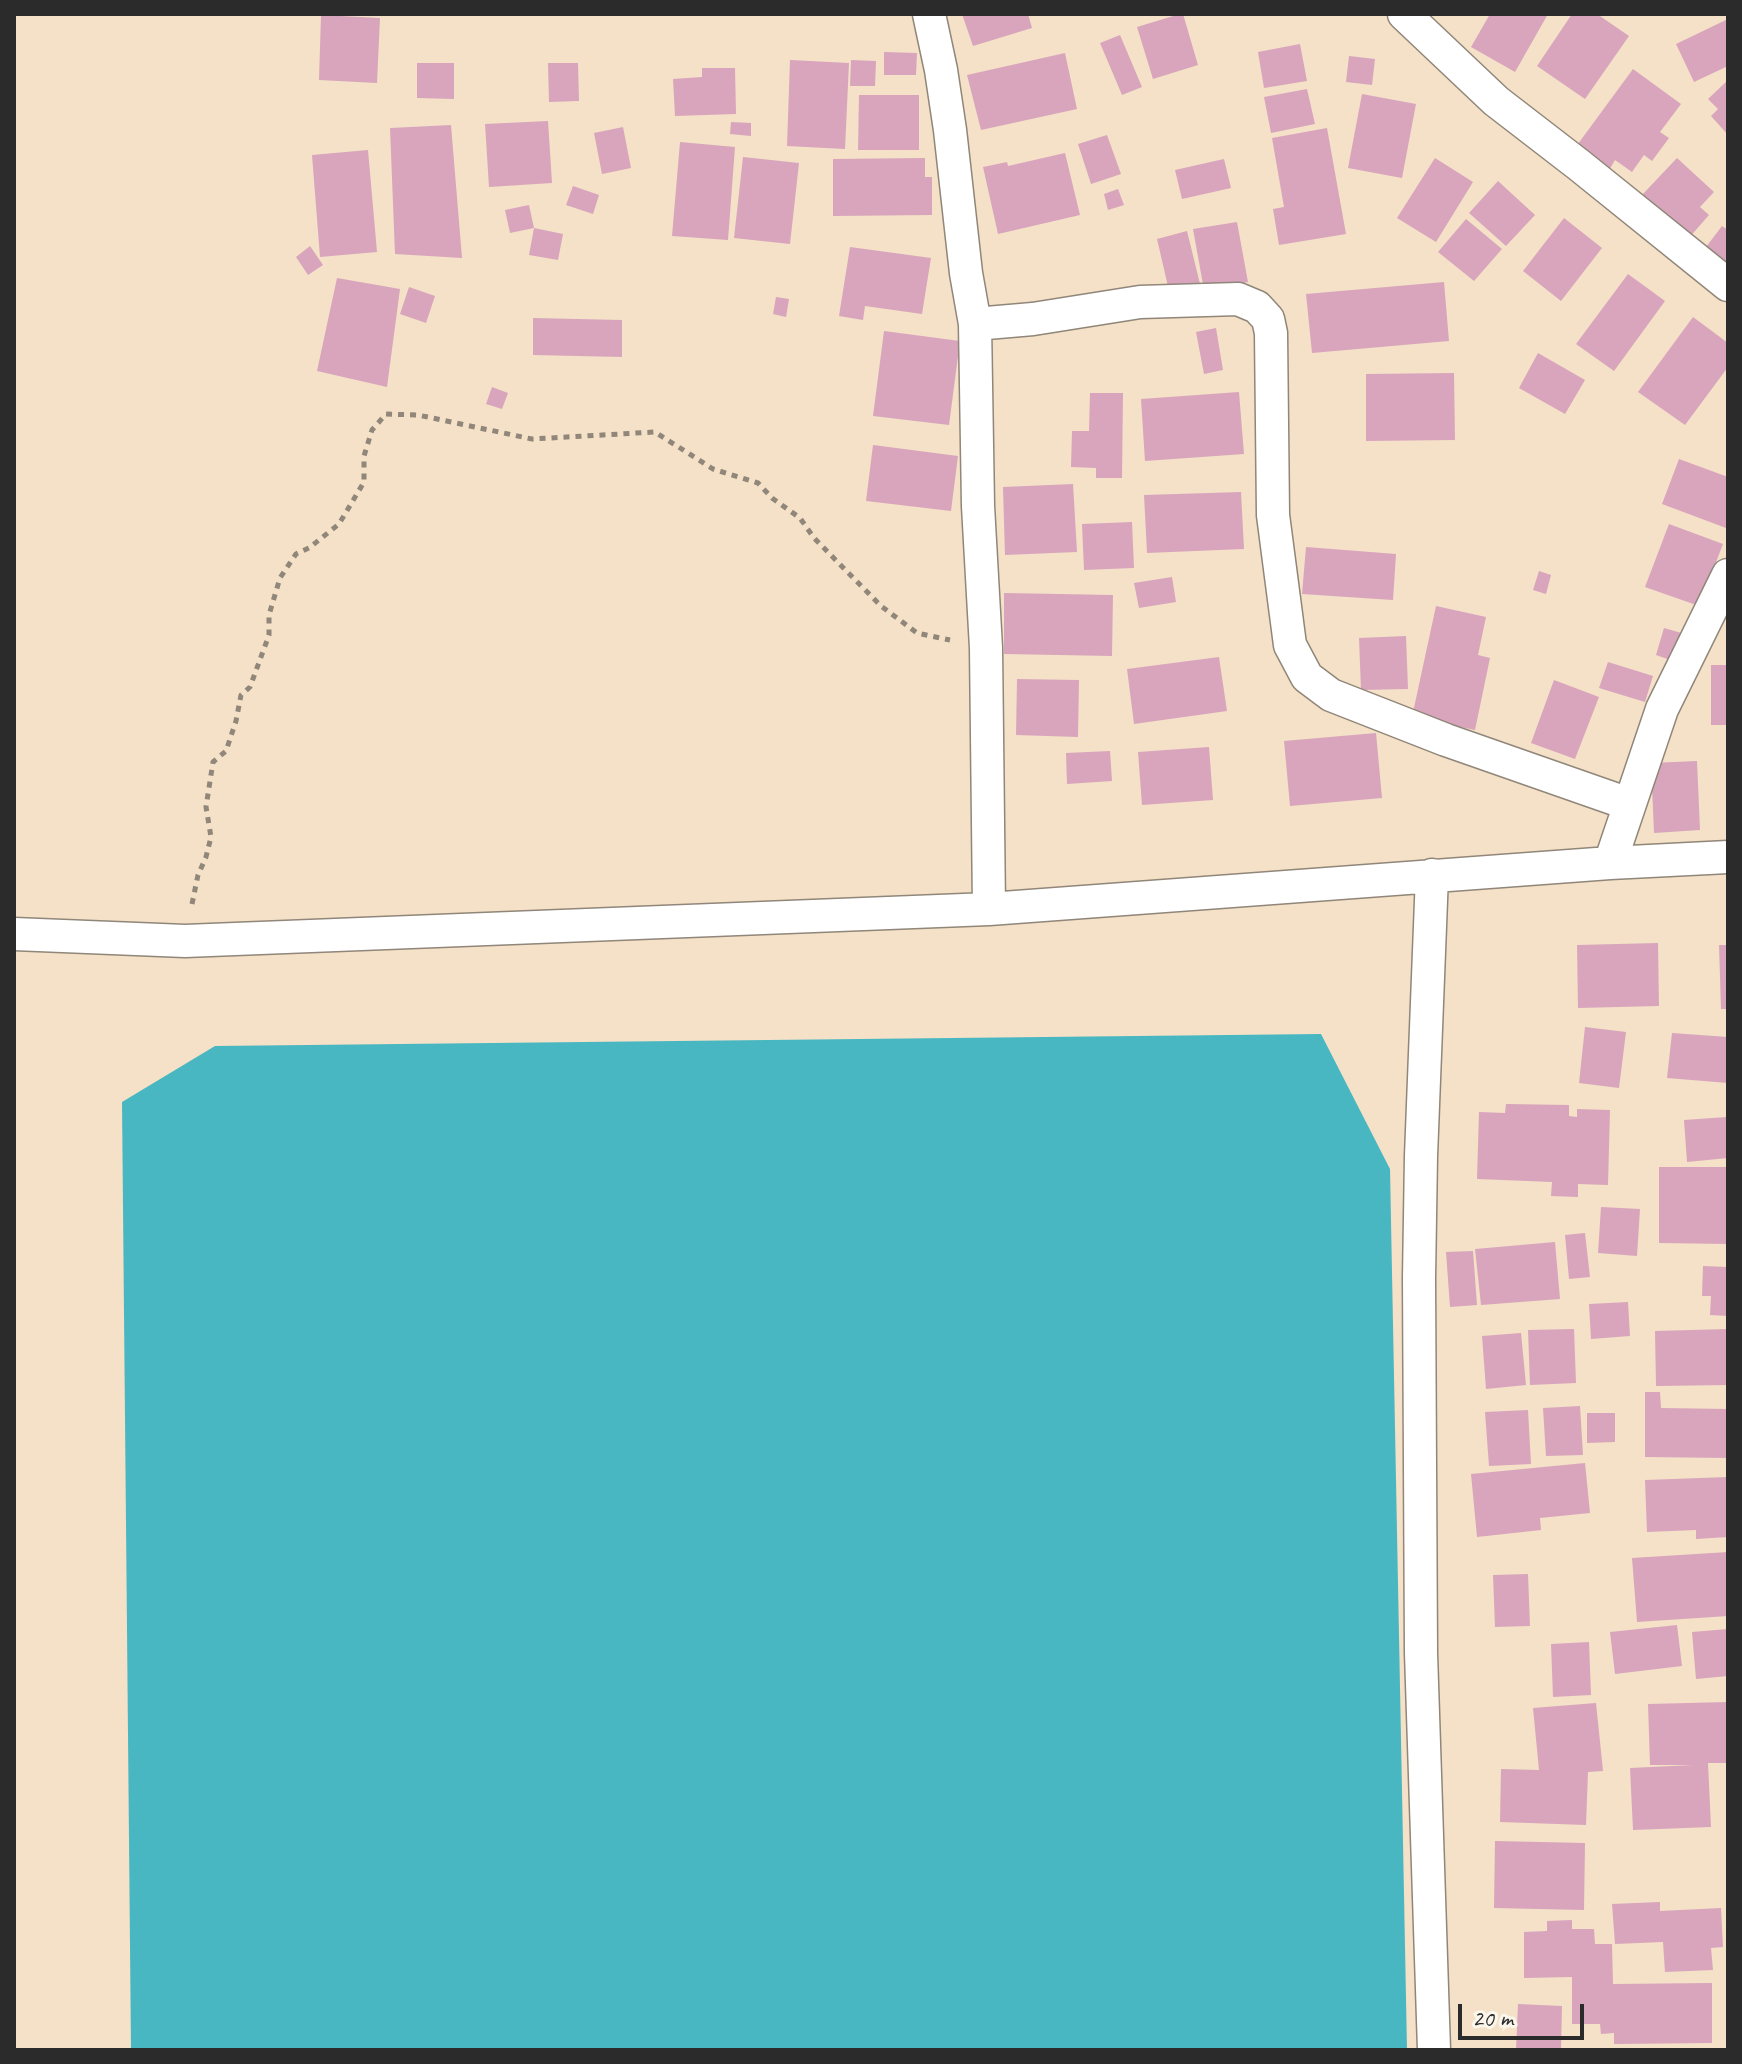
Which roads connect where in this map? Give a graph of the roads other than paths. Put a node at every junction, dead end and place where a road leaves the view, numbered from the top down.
1 (929, 14) edge
2 (1404, 14) edge
3 (1728, 285) edge
4 (975, 324) junction
5 (1728, 575) edge
6 (1629, 804) junction
7 (1728, 857) edge
8 (1610, 863) junction
9 (1432, 875) junction
10 (989, 909) junction
11 (14, 934) edge
12 (1434, 2050) edge

1 - 4 street
2 - 3 street
4 - 6 street
4 - 10 street
5 - 6 street
6 - 8 street
7 - 8 street
8 - 9 street
9 - 10 street
9 - 12 street
10 - 11 street

